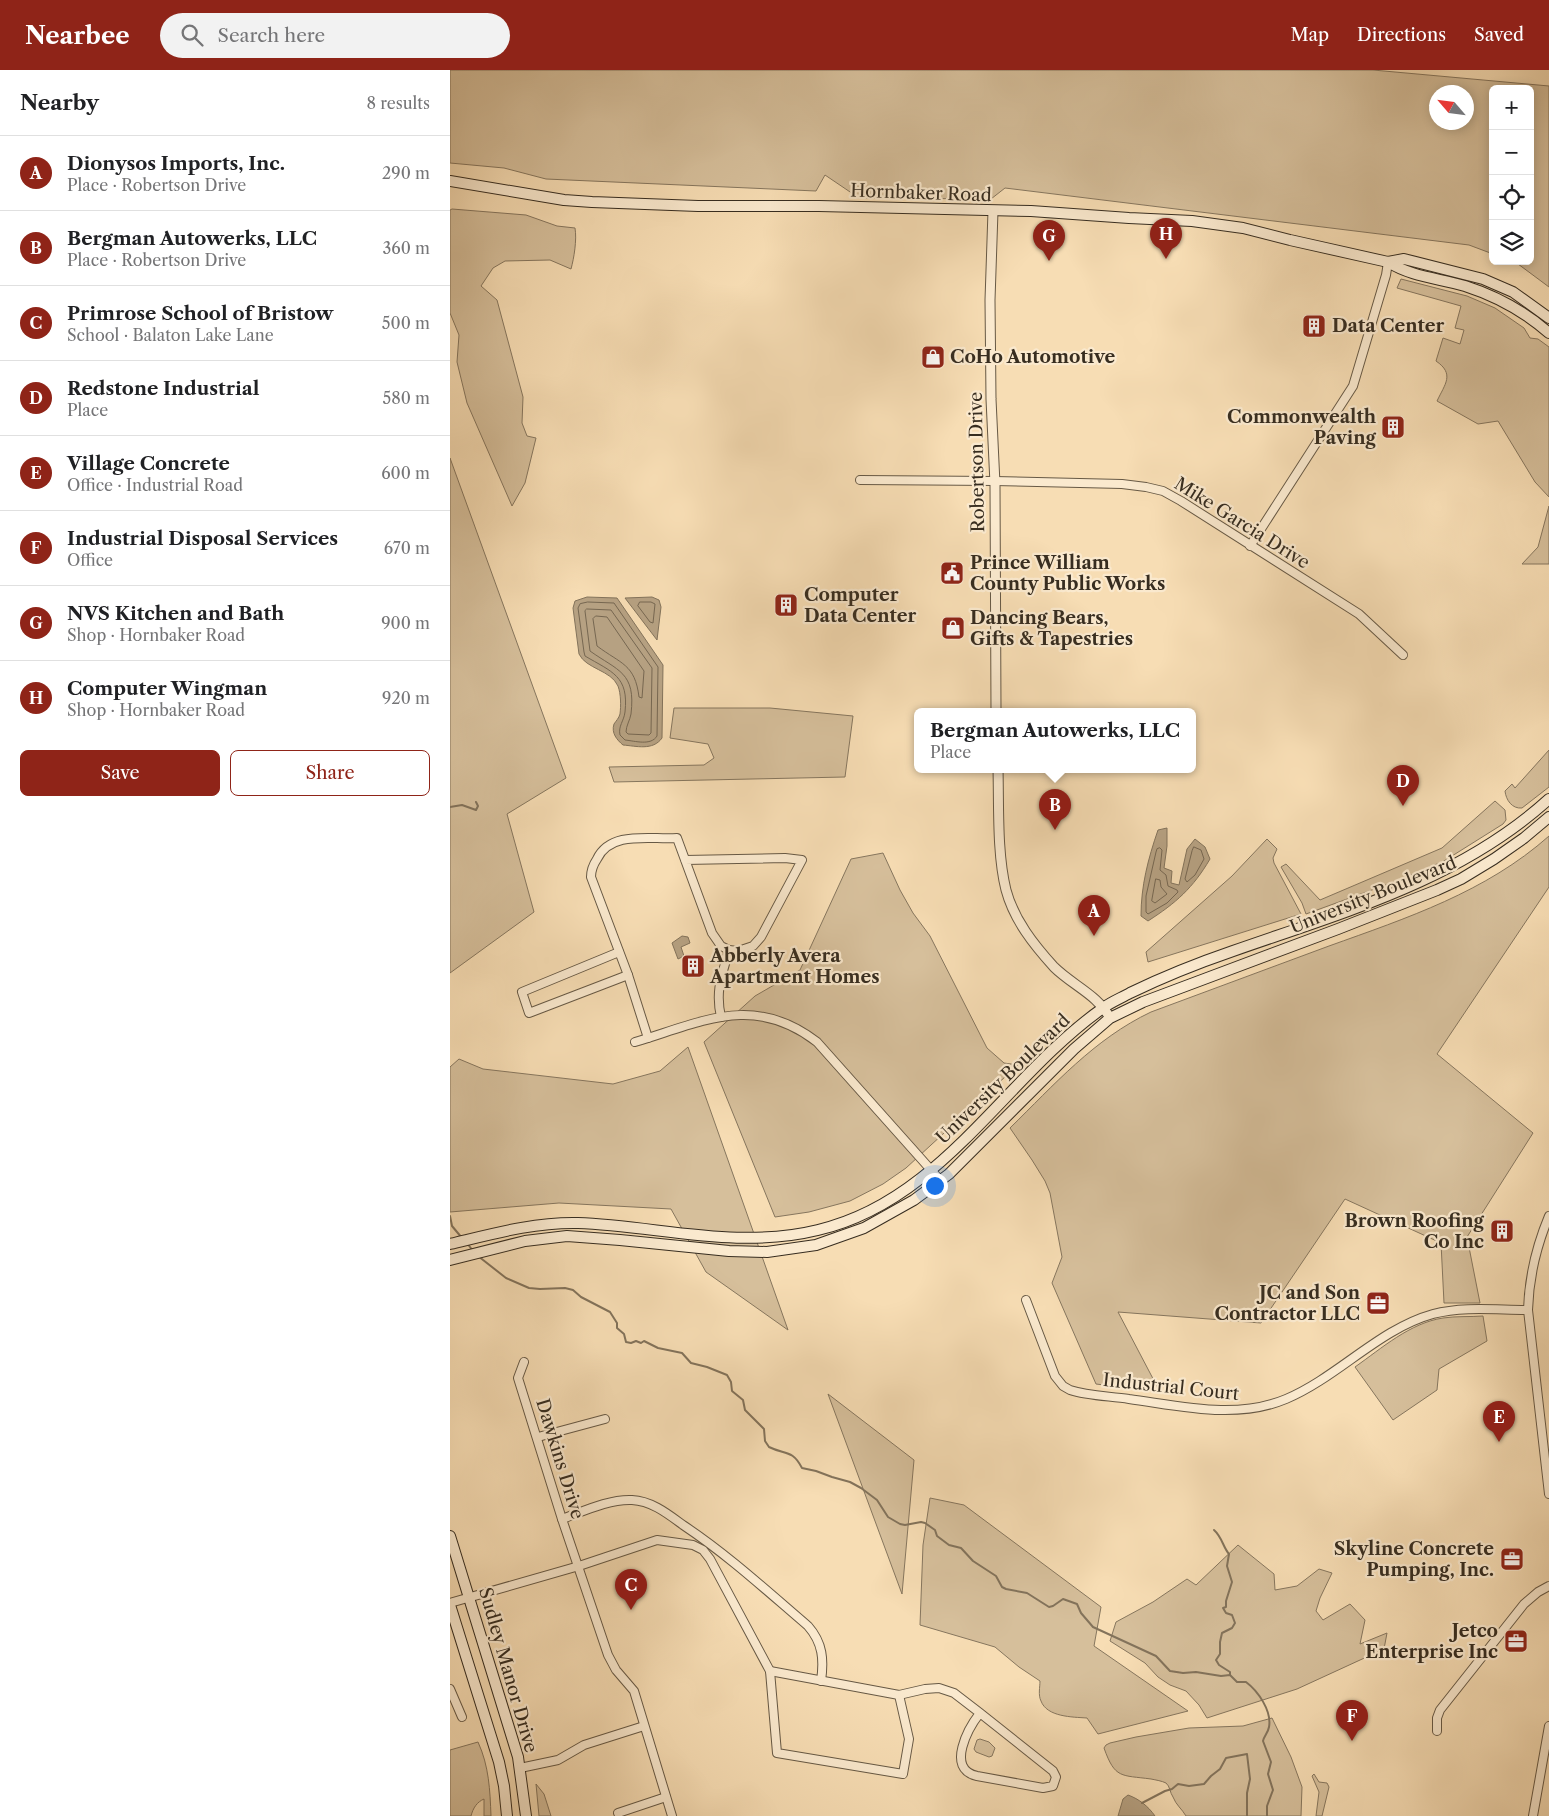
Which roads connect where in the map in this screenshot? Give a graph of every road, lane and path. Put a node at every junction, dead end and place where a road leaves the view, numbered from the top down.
1 (450, 181) edge
2 (993, 211) junction
3 (1388, 262) junction
4 (1549, 318) edge
5 (1549, 333) edge
6 (860, 480) dead end
7 (994, 480) junction
8 (1250, 546) junction
9 (1403, 654) dead end
10 (996, 708) edge
11 (998, 773) edge
12 (1549, 799) edge
13 (1549, 817) edge
14 (685, 860) junction
15 (729, 950) junction
16 (619, 952) junction
17 (628, 974) junction
18 (1104, 1006) junction
19 (720, 1017) junction
20 (1110, 1018) junction
21 (648, 1038) junction
22 (635, 1042) dead end
23 (932, 1170) junction
24 (940, 1180) junction
25 (1549, 1216) edge
26 (452, 1244) edge
27 (450, 1260) edge
28 (1026, 1300) dead end
29 (1528, 1310) junction
30 (524, 1362) dead end
31 (605, 1419) dead end
32 (1545, 1430) edge
33 (538, 1437) junction
34 (1549, 1494) edge
35 (562, 1519) junction
36 (450, 1536) edge
37 (579, 1566) junction
38 (1549, 1586) edge
39 (470, 1597) junction
40 (450, 1604) edge
41 (770, 1671) junction
42 (821, 1681) junction
43 (450, 1689) edge
44 (899, 1695) junction
45 (980, 1712) junction
46 (462, 1717) dead end
47 (644, 1726) junction
48 (1549, 1726) edge
49 (1437, 1731) dead end
50 (520, 1768) junction
51 (666, 1797) junction
52 (618, 1813) dead end
53 (507, 1816) edge
54 (526, 1816) edge
55 (672, 1816) edge
56 (1534, 1816) edge

1 - 2 main road, Hornbaker Road
2 - 3 main road, Hornbaker Road
2 - 7 street, Robertson Drive
3 - 4 main road, Hornbaker Road
3 - 5 main road, Hornbaker Road
3 - 8 street
6 - 7 street, Mike Garcia Drive
7 - 8 street, Mike Garcia Drive
7 - 10 street, Robertson Drive
8 - 9 street, Mike Garcia Drive
11 - 18 street
12 - 18 main road, University Boulevard
13 - 20 main road, University Boulevard
14 - 15 street
14 - 15 street
14 - 16 street
15 - 19 street
16 - 17 street
16 - 17 street
17 - 21 street
18 - 20 street
18 - 23 main road, University Boulevard
19 - 21 street
19 - 23 street
20 - 24 main road, University Boulevard
21 - 22 street
23 - 24 street
23 - 26 main road, University Boulevard
24 - 27 main road, University Boulevard
25 - 29 street
28 - 29 street, Industrial Court
29 - 32 street
30 - 33 street, Dawkins Drive
31 - 33 street
32 - 34 street
33 - 35 street, Dawkins Drive
35 - 37 street, Dawkins Drive
35 - 42 street
36 - 39 main road, Sudley Manor Drive
37 - 39 street
37 - 41 street
37 - 47 street, Dawkins Drive
38 - 49 street
39 - 40 street
39 - 50 main road, Sudley Manor Drive
40 - 53 main road, Sudley Manor Drive
41 - 42 street
41 - 44 street
42 - 44 street
43 - 46 street
44 - 45 street
45 - 45 street
47 - 50 street
47 - 51 street, Dawkins Drive
48 - 56 street
50 - 54 main road, Sudley Manor Drive
51 - 52 street
51 - 55 street, Dawkins Drive

